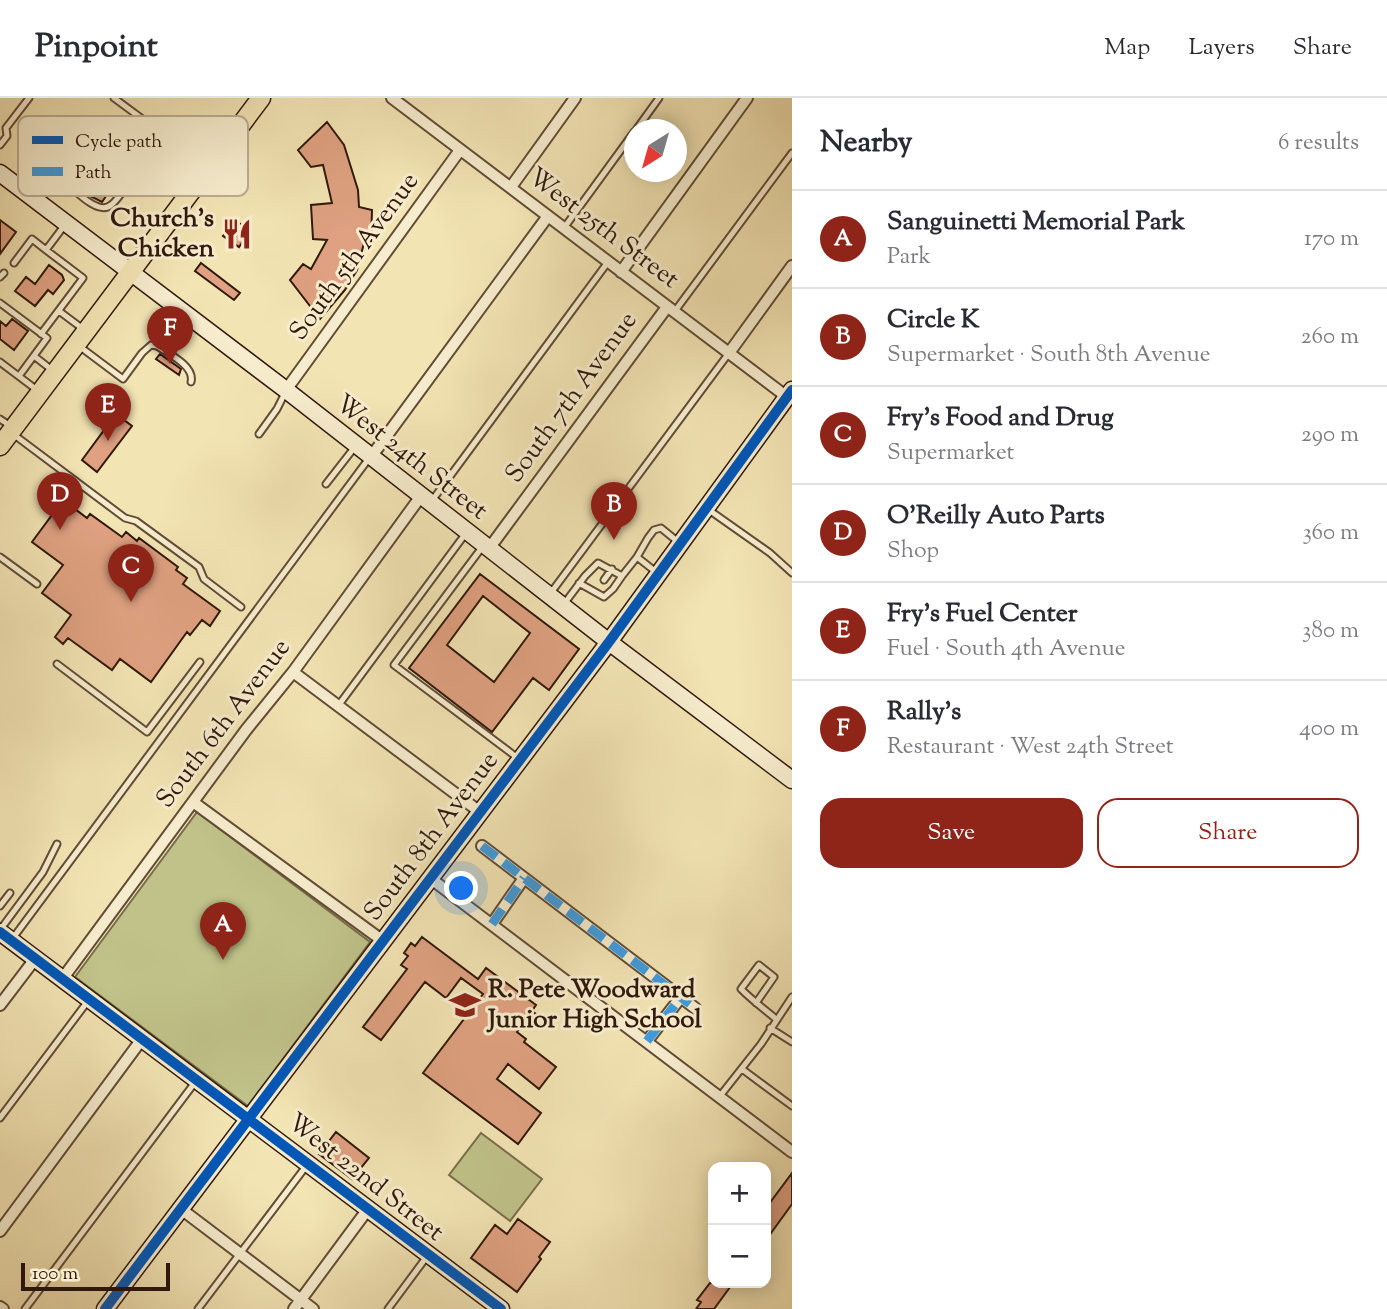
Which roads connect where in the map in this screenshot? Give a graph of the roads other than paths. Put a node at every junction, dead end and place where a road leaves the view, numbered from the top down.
1 (29, 98) edge
2 (114, 98) edge
3 (261, 98) edge
4 (392, 98) edge
5 (575, 98) edge
6 (659, 98) edge
7 (747, 98) edge
8 (138, 116) edge
9 (248, 116) edge
10 (644, 119) edge
11 (0, 145) edge
12 (624, 146) edge
13 (460, 150) junction
14 (792, 153) edge
15 (0, 173) edge
16 (18, 187) edge
17 (510, 187) junction
18 (30, 196) edge
19 (83, 196) edge
20 (119, 196) edge
21 (188, 196) edge
22 (548, 216) junction
23 (66, 223) junction
24 (564, 228) junction
25 (46, 250) junction
26 (608, 262) junction
27 (14, 263) dead end
28 (792, 266) edge
29 (131, 272) junction
30 (621, 272) junction
31 (0, 303) edge
32 (671, 309) junction
33 (59, 311) junction
34 (41, 334) junction
35 (81, 338) junction
36 (729, 353) junction
37 (34, 356) junction
38 (0, 362) edge
39 (55, 372) junction
40 (19, 376) junction
41 (191, 382) dead end
42 (286, 390) junction
43 (40, 392) junction
44 (790, 396) edge
45 (6, 431) edge
46 (259, 434) dead end
47 (356, 445) junction
48 (370, 457) junction
49 (326, 484) dead end
50 (425, 500) junction
51 (706, 508) junction
52 (466, 533) junction
53 (680, 544) junction
54 (486, 548) junction
55 (0, 557) edge
56 (637, 557) junction
57 (612, 569) junction
58 (792, 572) edge
59 (659, 574) junction
60 (622, 576) junction
61 (604, 580) dead end
62 (579, 583) junction
63 (37, 584) dead end
64 (555, 601) junction
65 (242, 607) dead end
66 (609, 642) junction
67 (200, 662) dead end
68 (57, 664) dead end
69 (293, 672) junction
70 (338, 706) junction
71 (519, 759) junction
72 (792, 780) edge
73 (193, 802) junction
74 (480, 812) junction
75 (57, 844) dead end
76 (482, 846) dead end
77 (430, 878) junction
78 (524, 878) junction
79 (10, 893) dead end
80 (0, 906) edge
81 (492, 924) junction
82 (4, 934) edge
83 (383, 941) junction
84 (35, 959) junction
85 (63, 978) junction
86 (681, 997) junction
87 (792, 997) edge
88 (90, 999) junction
89 (756, 1003) junction
90 (0, 1005) edge
91 (695, 1008) dead end
92 (776, 1019) junction
93 (771, 1028) junction
94 (142, 1039) junction
95 (647, 1041) junction
96 (792, 1042) edge
97 (742, 1069) junction
98 (198, 1079) junction
99 (720, 1097) junction
100 (792, 1106) edge
101 (249, 1117) junction
102 (0, 1118) edge
103 (792, 1152) edge
104 (308, 1163) junction
105 (181, 1209) junction
106 (368, 1209) junction
107 (0, 1231) edge
108 (240, 1254) junction
109 (428, 1255) junction
110 (298, 1305) edge
111 (491, 1306) edge
112 (25, 1309) edge
113 (105, 1309) edge
114 (198, 1309) edge
115 (313, 1309) edge
116 (388, 1309) edge

1 - 11 lane
2 - 8 lane
3 - 9 main road
4 - 13 street, West 25th Street
5 - 17 street
6 - 10 lane
7 - 30 street, South 7th Avenue
12 - 24 lane
13 - 17 street, West 25th Street
13 - 42 street, South 5th Avenue
14 - 32 lane
15 - 16 street, West 24th Street
17 - 22 street, West 25th Street
18 - 23 street, West 24th Street
19 - 20 lane
21 - 29 main road
22 - 24 street, West 25th Street
22 - 48 street
23 - 25 lane
23 - 29 street, West 24th Street
24 - 26 street, West 25th Street
25 - 27 lane
25 - 33 lane
26 - 30 street, West 25th Street
26 - 50 lane
28 - 36 street
29 - 35 main road
29 - 42 street, West 24th Street
30 - 32 street, West 25th Street
31 - 34 lane
32 - 36 street, West 25th Street
32 - 54 street, South 7th Avenue
33 - 34 lane
33 - 35 lane
34 - 37 lane
35 - 39 main road
35 - 41 lane
36 - 44 street, West 25th Street
36 - 64 lane
37 - 39 lane
37 - 40 lane
38 - 40 lane
39 - 43 main road
40 - 43 lane
42 - 46 lane
42 - 47 street, West 24th Street
43 - 45 main road
44 - 51 street, South 8th Avenue
45 - 65 lane
47 - 48 street, West 24th Street
47 - 49 lane
48 - 50 street, West 24th Street
48 - 82 lane
50 - 52 street, West 24th Street
50 - 69 street, South 6th Avenue
51 - 53 street, South 8th Avenue
51 - 58 lane
52 - 54 street, West 24th Street
52 - 70 lane
53 - 56 lane
53 - 59 street, South 8th Avenue
54 - 64 street, West 24th Street
54 - 71 lane
55 - 63 lane
56 - 59 lane
56 - 60 lane
57 - 60 lane
57 - 61 lane
57 - 62 lane
59 - 66 street, South 8th Avenue
60 - 62 lane
62 - 64 lane
64 - 66 street, West 24th Street
66 - 71 street, South 8th Avenue
66 - 72 street, West 24th Street
67 - 68 lane
69 - 70 street
69 - 73 street, South 6th Avenue
70 - 74 street
71 - 74 street, South 8th Avenue
73 - 83 street
73 - 85 street, South 6th Avenue
74 - 77 street, South 8th Avenue
75 - 82 lane
76 - 78 street
77 - 81 street
77 - 83 street, South 8th Avenue
78 - 81 street
78 - 86 street
79 - 80 lane
81 - 95 street
82 - 84 street, West 22nd Street
83 - 101 street, South 8th Avenue
84 - 85 street, West 22nd Street
84 - 90 street
85 - 88 street, West 22nd Street
86 - 91 street
86 - 95 street
87 - 92 lane
88 - 94 street, West 22nd Street
88 - 102 lane
89 - 89 lane
89 - 92 lane
92 - 93 lane
93 - 96 lane
93 - 97 lane
94 - 98 street, West 22nd Street
94 - 107 street
95 - 99 street
97 - 99 lane
97 - 100 lane
98 - 101 street, West 22nd Street
98 - 112 lane
99 - 103 street
101 - 104 street, West 22nd Street
101 - 105 street, South 8th Avenue
104 - 106 street, West 22nd Street
104 - 108 lane
105 - 108 street
105 - 113 street, South 8th Avenue
106 - 109 street, West 22nd Street
106 - 110 street
108 - 110 street
108 - 114 lane
109 - 111 street, West 22nd Street
109 - 116 lane
110 - 115 street

